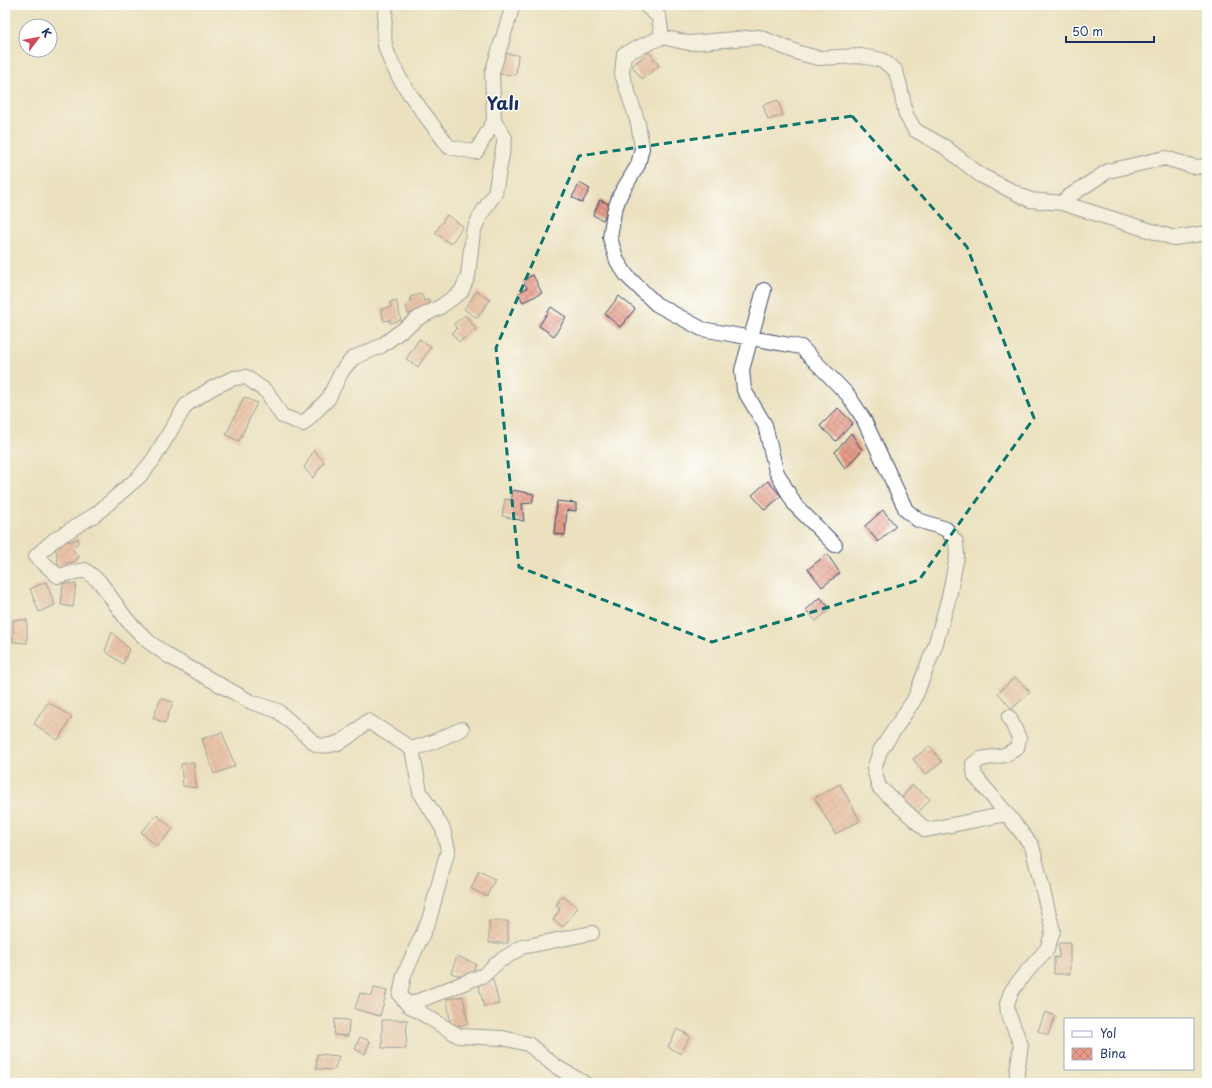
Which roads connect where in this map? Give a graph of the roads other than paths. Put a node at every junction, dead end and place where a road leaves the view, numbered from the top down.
1 (386, 5) edge
2 (513, 5) edge
3 (645, 5) edge
4 (662, 37) junction
5 (494, 120) junction
6 (1207, 166) edge
7 (1062, 203) junction
8 (1207, 233) edge
9 (764, 290) dead end
10 (750, 338) junction
11 (835, 546) dead end
12 (1009, 717) dead end
13 (462, 729) dead end
14 (412, 749) junction
15 (1007, 814) junction
16 (592, 933) dead end
17 (408, 1005) junction
18 (584, 1083) edge
19 (1017, 1083) edge

1 - 5 street
2 - 5 street
3 - 4 street
4 - 7 street
4 - 10 street
5 - 14 street
6 - 7 street
7 - 8 street
9 - 10 street
10 - 11 street
10 - 15 street
12 - 15 street
13 - 14 street
14 - 17 street
15 - 19 street
16 - 17 street
17 - 18 street

